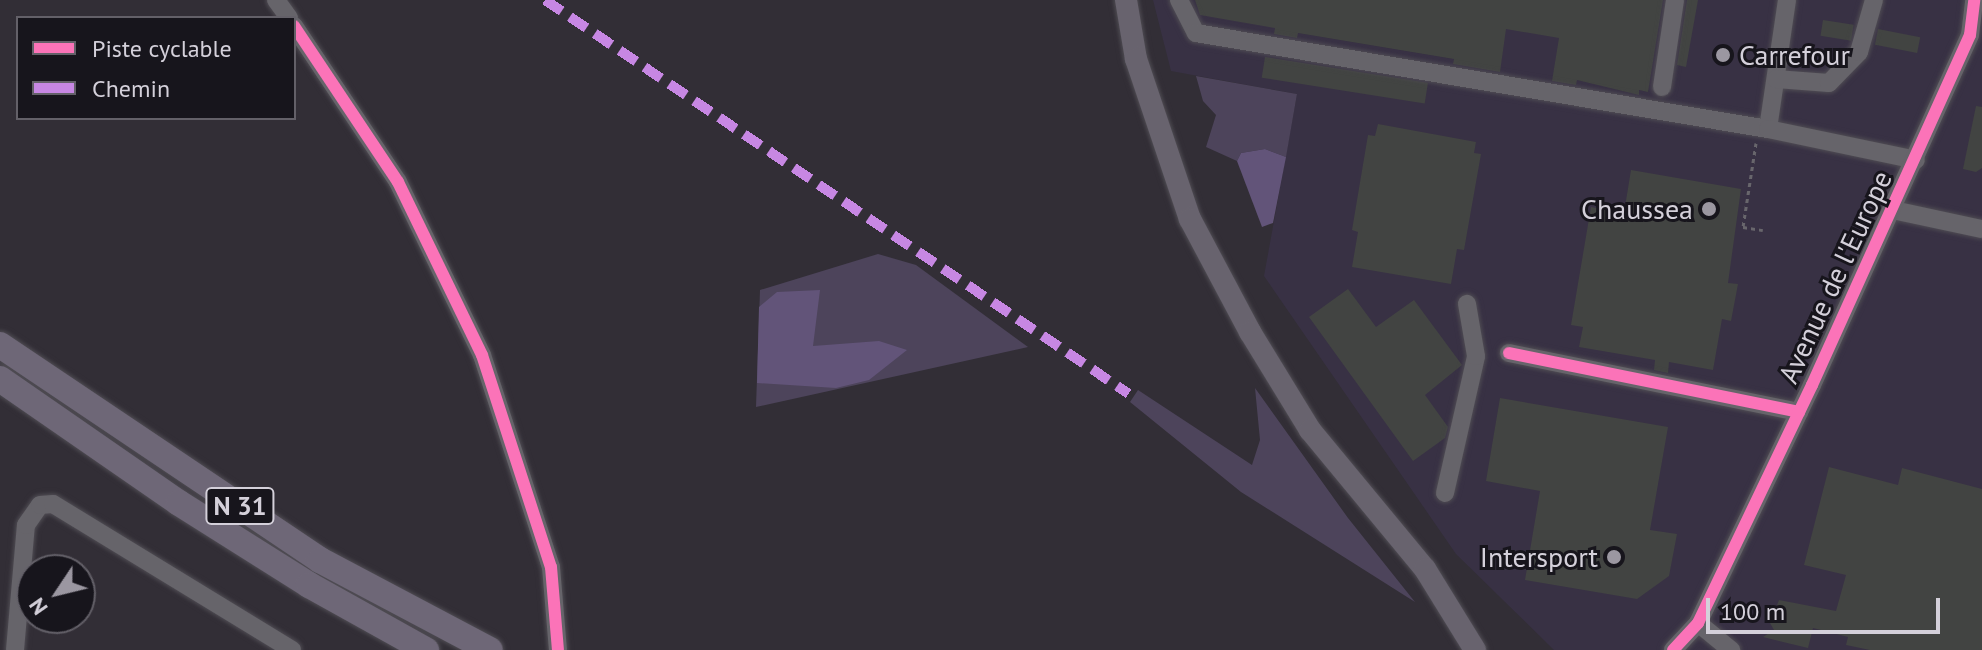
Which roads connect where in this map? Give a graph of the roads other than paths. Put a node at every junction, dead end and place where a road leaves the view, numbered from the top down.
1 (1126, 0) edge
2 (1179, 0) edge
3 (1675, 0) edge
4 (1787, 0) edge
5 (1874, 0) edge
6 (1974, 0) edge
7 (296, 29) edge
8 (1776, 79) junction
9 (1662, 87) dead end
10 (1763, 128) junction
11 (1916, 160) junction
12 (1893, 210) junction
13 (1982, 229) edge
14 (1467, 304) dead end
15 (0, 345) edge
16 (1509, 353) dead end
17 (0, 379) edge
18 (1799, 412) junction
19 (1445, 493) dead end
20 (1698, 623) junction
21 (558, 648) edge
22 (15, 650) edge
23 (292, 650) edge
24 (426, 650) edge
25 (490, 650) edge
26 (1475, 650) edge
27 (1673, 650) edge
28 (1731, 650) edge

1 - 26 main road
2 - 10 street
3 - 9 street
4 - 8 street
5 - 8 street
6 - 11 street, Avenue de l'Europe
7 - 21 street
8 - 10 street
10 - 11 street
11 - 12 street, Avenue de l'Europe
12 - 13 street
12 - 18 street, Avenue de l'Europe
14 - 19 street
15 - 25 highway, N 31
16 - 18 street
17 - 24 highway, N 31
18 - 20 street, Avenue de l'Europe
20 - 27 street, Avenue de l'Europe
20 - 28 street
22 - 23 street

